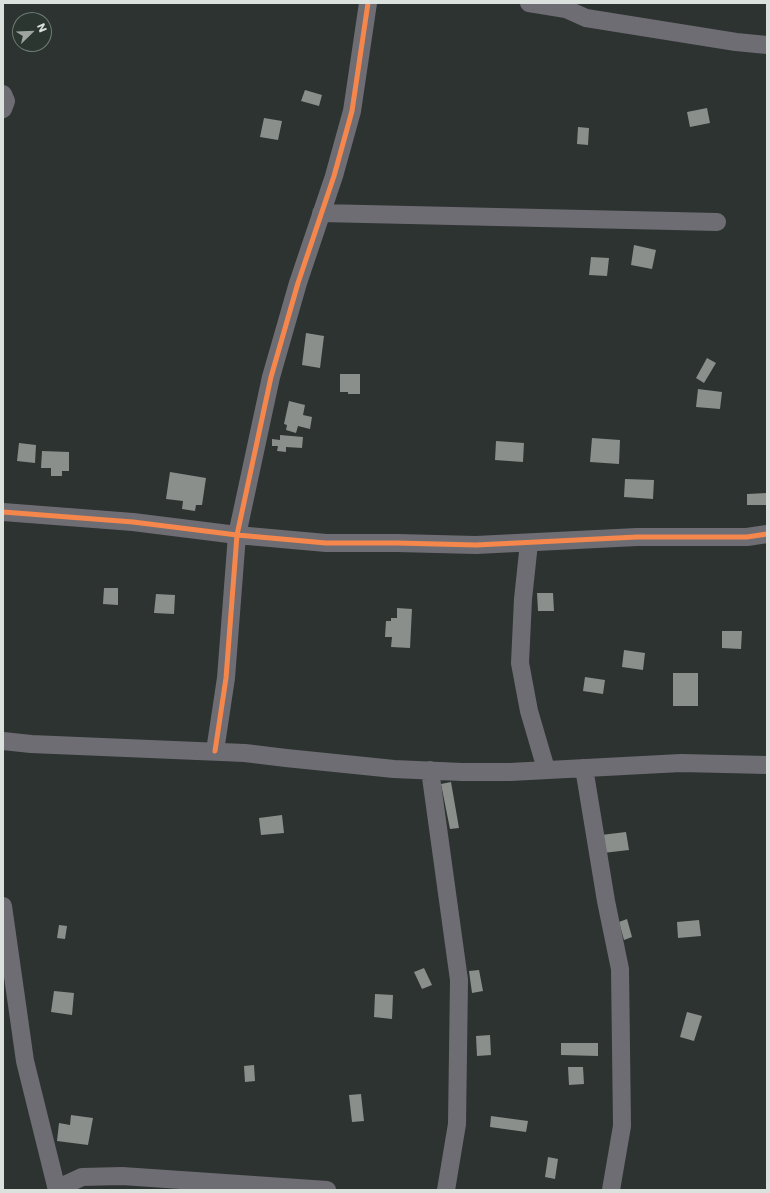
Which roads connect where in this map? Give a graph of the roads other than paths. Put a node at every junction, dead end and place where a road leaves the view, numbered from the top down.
1 (368, 3) edge
2 (529, 3) edge
3 (767, 45) edge
4 (3, 94) edge
5 (3, 109) edge
6 (321, 213) junction
7 (717, 222) dead end
8 (3, 512) edge
9 (767, 534) edge
10 (237, 535) junction
11 (529, 543) junction
12 (3, 740) edge
13 (216, 751) junction
14 (767, 765) edge
15 (584, 768) junction
16 (546, 769) junction
17 (430, 770) junction
18 (3, 906) edge
19 (57, 1190) edge
20 (62, 1190) edge
21 (327, 1190) edge
22 (446, 1190) edge
23 (611, 1190) edge

1 - 6 street
2 - 3 street
4 - 5 street
6 - 7 street
6 - 10 street
8 - 10 street
9 - 11 street
10 - 11 street
10 - 13 street
11 - 16 street
12 - 13 street
13 - 17 street
14 - 15 street
15 - 16 street
15 - 23 street
16 - 17 street
17 - 22 street
18 - 19 street
20 - 21 street

